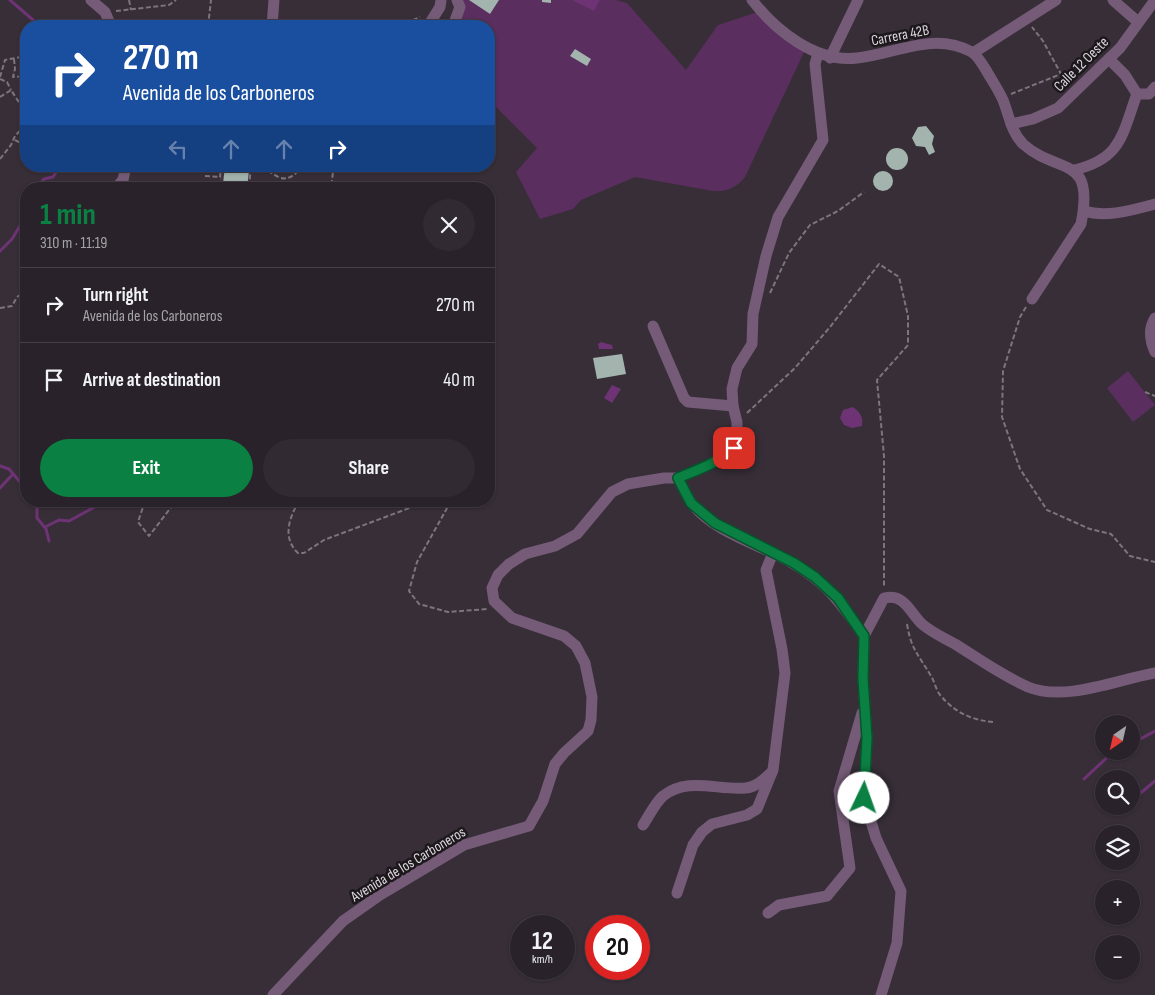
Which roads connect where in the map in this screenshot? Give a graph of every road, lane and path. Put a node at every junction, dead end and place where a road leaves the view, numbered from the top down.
1 (91, 0) edge
2 (129, 0) edge
3 (176, 0) edge
4 (211, 0) edge
5 (274, 0) edge
6 (441, 0) edge
7 (457, 0) edge
8 (752, 0) edge
9 (858, 0) edge
10 (1056, 0) edge
11 (1114, 0) edge
12 (1155, 0) edge
13 (131, 10) junction
14 (106, 12) junction
15 (109, 20) edge
16 (210, 20) edge
17 (272, 20) edge
18 (432, 20) edge
19 (456, 20) edge
20 (1025, 20) junction
21 (1138, 22) junction
22 (818, 53) junction
23 (973, 53) junction
24 (20, 57) edge
25 (0, 58) edge
26 (14, 58) junction
27 (830, 58) junction
28 (1109, 59) junction
29 (5, 60) junction
30 (20, 76) edge
31 (0, 78) edge
32 (11, 90) junction
33 (1154, 91) edge
34 (1137, 94) junction
35 (0, 97) edge
36 (1002, 98) junction
37 (20, 104) edge
38 (1011, 124) junction
39 (20, 131) edge
40 (15, 140) junction
41 (20, 143) edge
42 (0, 159) edge
43 (1074, 170) junction
44 (220, 172) edge
45 (271, 172) edge
46 (299, 172) edge
47 (333, 172) edge
48 (205, 176) dead end
49 (332, 182) edge
50 (864, 192) dead end
51 (1155, 204) edge
52 (1084, 211) junction
53 (20, 295) edge
54 (768, 297) dead end
55 (1032, 298) joint
56 (0, 308) edge
57 (1155, 318) edge
58 (653, 326) dead end
59 (1155, 352) edge
60 (1145, 392) dead end
61 (1155, 396) edge
62 (733, 406) junction
63 (737, 422) junction
64 (678, 478) junction
65 (143, 507) edge
66 (171, 507) edge
67 (296, 507) edge
68 (412, 507) edge
69 (448, 507) edge
70 (773, 553) junction
71 (1155, 562) edge
72 (884, 598) junction
73 (500, 608) junction
74 (906, 617) dead end
75 (864, 636) junction
76 (1155, 673) edge
77 (865, 704) junction
78 (995, 722) dead end
79 (773, 770) junction
80 (643, 825) dead end
81 (678, 893) dead end
82 (768, 913) dead end
83 (273, 995) edge
84 (881, 995) edge

1 - 14 street
2 - 13 path
3 - 13 path
4 - 16 path
5 - 17 street
6 - 18 street
7 - 19 street
8 - 22 street, Carrera 42B
9 - 27 street
10 - 20 street
11 - 21 street
12 - 21 street, Calle 12 Oeste
13 - 14 path
14 - 15 street
20 - 23 street
20 - 36 path
21 - 28 street, Calle 12 Oeste
22 - 27 street, Carrera 42B
22 - 62 street
23 - 27 street, Carrera 42B
23 - 36 street
24 - 26 path
25 - 29 path
26 - 29 path
26 - 30 path
28 - 34 street
28 - 38 street, Calle 12 Oeste
29 - 31 path
31 - 32 path
32 - 35 path
32 - 37 path
33 - 34 street
34 - 43 street
36 - 38 street
38 - 43 street
39 - 40 path
40 - 41 path
40 - 42 path
43 - 52 street
44 - 48 path
45 - 46 path
47 - 49 path
50 - 54 path
51 - 52 street
52 - 55 street
53 - 56 path
55 - 71 path
57 - 59 street
58 - 62 street
60 - 61 path
62 - 63 street
63 - 64 street
63 - 72 path
64 - 70 street
64 - 73 street
65 - 66 path
67 - 68 path
69 - 73 path
70 - 75 street
70 - 79 street
72 - 75 street
72 - 76 street
73 - 83 street, Avenida de los Carboneros
74 - 78 path
75 - 77 street
77 - 82 street
77 - 84 street
79 - 80 street
79 - 81 street

